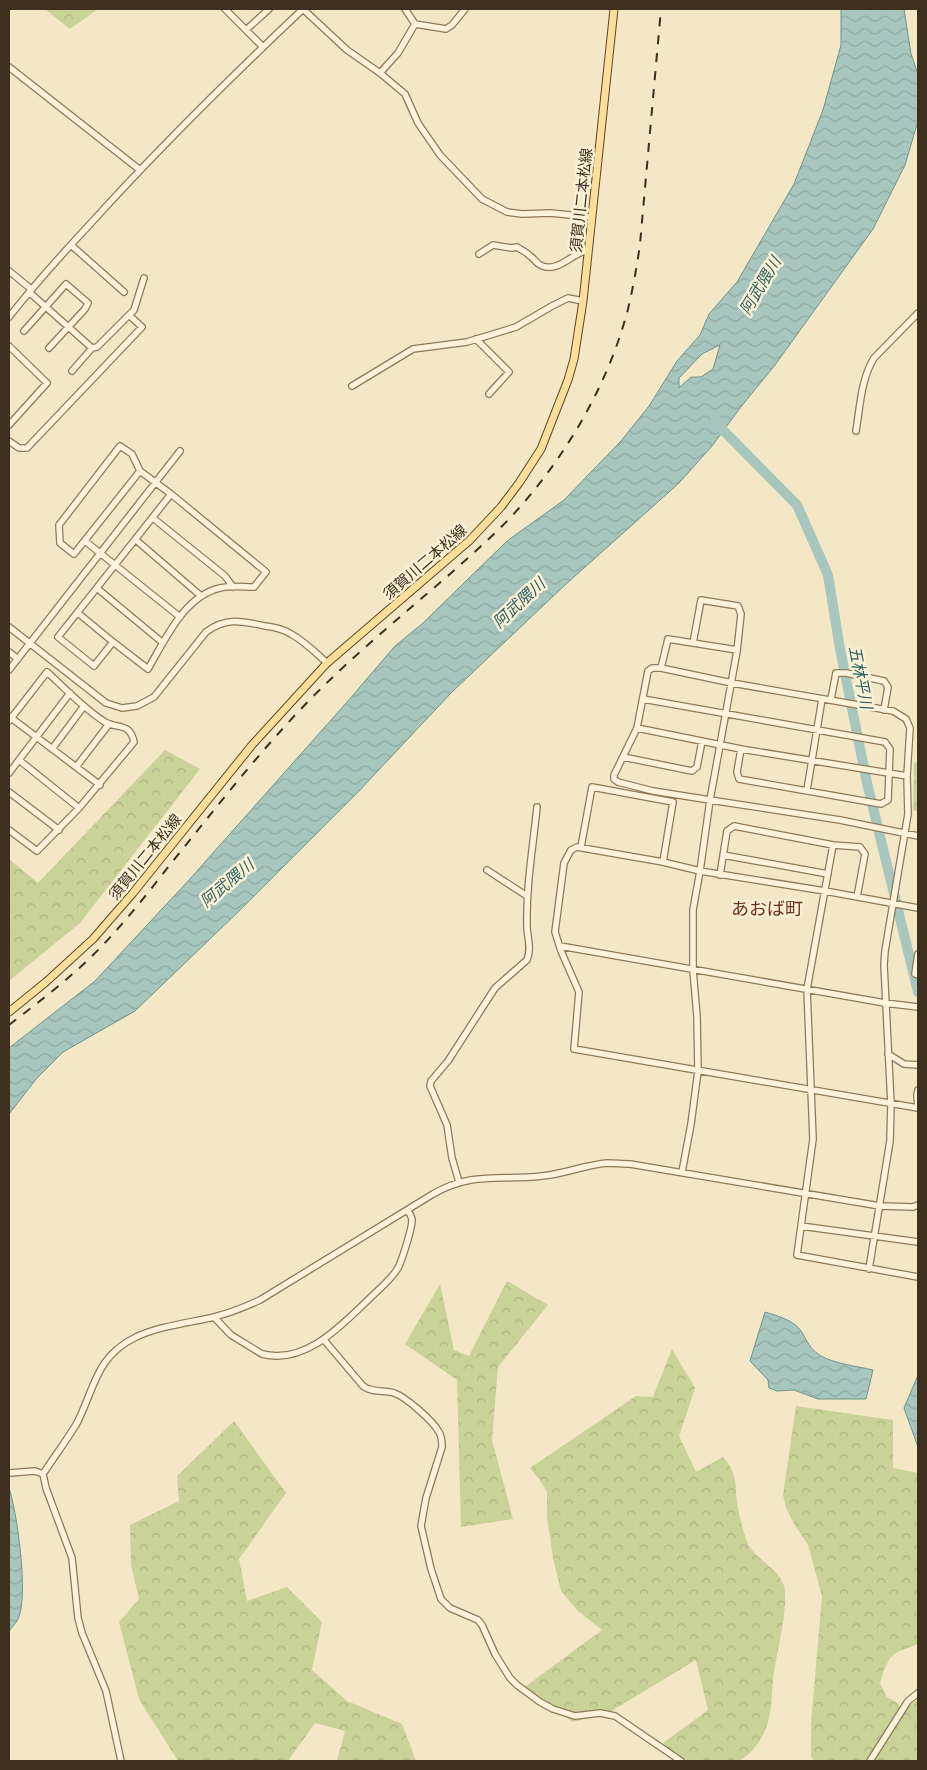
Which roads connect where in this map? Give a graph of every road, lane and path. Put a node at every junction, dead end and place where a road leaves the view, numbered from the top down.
1 (225, 9) edge
2 (269, 9) edge
3 (302, 9) edge
4 (405, 9) edge
5 (466, 9) edge
6 (614, 9) edge
7 (415, 24) junction
8 (246, 30) junction
9 (263, 47) junction
10 (9, 67) edge
11 (380, 73) junction
12 (140, 170) junction
13 (592, 217) junction
14 (71, 245) junction
15 (588, 250) junction
16 (480, 254) dead end
17 (9, 271) edge
18 (144, 278) dead end
19 (30, 290) junction
20 (124, 292) dead end
21 (583, 301) junction
22 (46, 307) junction
23 (918, 313) edge
24 (129, 315) junction
25 (9, 317) edge
26 (69, 327) junction
27 (24, 331) dead end
28 (476, 340) junction
29 (9, 346) edge
30 (49, 348) dead end
31 (92, 348) junction
32 (72, 371) dead end
33 (352, 386) dead end
34 (489, 394) dead end
35 (9, 425) edge
36 (856, 431) dead end
37 (9, 441) edge
38 (180, 451) dead end
39 (140, 471) junction
40 (154, 483) junction
41 (171, 494) junction
42 (153, 518) junction
43 (136, 540) junction
44 (85, 541) junction
45 (100, 553) junction
46 (116, 565) junction
47 (233, 587) junction
48 (98, 589) junction
49 (200, 596) junction
50 (78, 613) junction
51 (180, 617) junction
52 (9, 627) edge
53 (113, 642) junction
54 (29, 643) junction
55 (164, 643) junction
56 (693, 643) junction
57 (737, 650) junction
58 (9, 652) edge
59 (18, 659) junction
60 (327, 663) junction
61 (661, 668) junction
62 (9, 670) edge
63 (732, 682) junction
64 (70, 692) junction
65 (643, 699) junction
66 (822, 699) junction
67 (831, 699) junction
68 (84, 706) junction
69 (884, 710) junction
70 (726, 715) junction
71 (10, 718) edge
72 (109, 724) junction
73 (637, 728) junction
74 (818, 730) junction
75 (37, 737) junction
76 (702, 741) junction
77 (721, 745) junction
78 (52, 748) junction
79 (741, 749) junction
80 (624, 757) junction
81 (19, 760) junction
82 (812, 761) junction
83 (76, 767) junction
84 (9, 773) edge
85 (890, 773) junction
86 (907, 776) junction
87 (100, 785) junction
88 (807, 790) junction
89 (9, 792) edge
90 (710, 800) junction
91 (538, 807) dead end
92 (79, 808) junction
93 (9, 830) edge
94 (60, 830) junction
95 (906, 834) junction
96 (918, 836) edge
97 (833, 845) junction
98 (581, 847) junction
99 (723, 855) junction
100 (663, 862) junction
101 (487, 870) dead end
102 (700, 872) junction
103 (828, 874) junction
104 (720, 875) junction
105 (824, 891) junction
106 (528, 896) junction
107 (857, 897) junction
108 (893, 904) junction
109 (918, 908) edge
110 (560, 946) junction
111 (918, 954) edge
112 (693, 970) junction
113 (918, 975) edge
114 (807, 989) junction
115 (885, 1004) junction
116 (918, 1008) edge
117 (9, 1012) edge
118 (888, 1054) junction
119 (918, 1065) edge
120 (698, 1071) junction
121 (812, 1090) junction
122 (918, 1090) edge
123 (890, 1104) junction
124 (918, 1108) edge
125 (682, 1172) junction
126 (459, 1182) junction
127 (804, 1194) junction
128 (918, 1205) edge
129 (880, 1206) junction
130 (408, 1210) junction
131 (801, 1226) junction
132 (876, 1237) junction
133 (918, 1242) edge
134 (869, 1269) junction
135 (918, 1277) edge
136 (214, 1317) junction
137 (324, 1340) junction
138 (9, 1473) edge
139 (43, 1474) junction
140 (918, 1693) edge
141 (120, 1761) edge
142 (681, 1761) edge
143 (870, 1761) edge

1 - 8 street
2 - 8 street
3 - 9 street
3 - 11 street
4 - 7 street
5 - 7 street
6 - 13 main road, 須賀川二本松線
7 - 11 street
8 - 9 street
9 - 12 street
10 - 12 street
11 - 13 street
12 - 14 street
13 - 15 main road, 須賀川二本松線
14 - 19 street
14 - 20 street
15 - 16 street
15 - 21 main road, 須賀川二本松線
17 - 19 street
18 - 24 street
19 - 22 street
19 - 25 street
21 - 28 street
21 - 60 main road, 須賀川二本松線
22 - 26 street
22 - 26 street
22 - 27 street
23 - 36 street
24 - 31 street
24 - 37 street
26 - 30 street
26 - 31 street
28 - 33 street
28 - 34 street
29 - 35 street
31 - 32 street
38 - 40 street
39 - 40 street
39 - 44 street
39 - 44 street
40 - 41 street
40 - 45 street
41 - 42 street
41 - 47 street
42 - 43 street
42 - 47 street
43 - 46 street
43 - 49 street
44 - 45 street
45 - 46 street
45 - 54 street
46 - 48 street
46 - 51 street
47 - 49 street
48 - 50 street
48 - 55 street
49 - 51 street
50 - 53 street
50 - 53 street
51 - 55 street
52 - 54 street
53 - 55 street
54 - 59 street
54 - 60 street
56 - 57 street
56 - 57 street
56 - 61 street
57 - 63 street
58 - 59 street
59 - 62 street
60 - 117 main road, 須賀川二本松線
61 - 63 street
61 - 65 street
63 - 66 street
63 - 70 street
64 - 68 street
64 - 71 street
64 - 75 street
65 - 70 street
65 - 73 street
66 - 67 street
66 - 74 street
67 - 69 street
67 - 69 street
68 - 72 street
68 - 78 street
69 - 86 street
70 - 74 street
70 - 77 street
71 - 75 street
72 - 83 street
72 - 87 street
73 - 76 street
73 - 80 street
74 - 82 street
74 - 85 street
75 - 78 street
75 - 81 street
76 - 77 street
76 - 80 street
77 - 79 street
77 - 90 street
78 - 83 street
79 - 82 street
79 - 88 street
80 - 90 street
81 - 84 street
81 - 92 street
82 - 85 street
82 - 88 street
83 - 87 street
85 - 86 street
85 - 88 street
86 - 95 street
87 - 92 street
89 - 94 street
90 - 95 street
90 - 102 street
91 - 106 street
92 - 94 street
93 - 94 street
95 - 96 street
95 - 108 street
97 - 99 street
97 - 103 street
97 - 107 street
98 - 100 street
98 - 100 street
98 - 110 street
99 - 103 street
99 - 104 street
100 - 102 street
101 - 106 street
102 - 104 street
102 - 112 street
103 - 105 street
104 - 105 street
105 - 107 street
105 - 114 street
106 - 126 street
107 - 108 street
108 - 109 street
108 - 115 street
110 - 112 street
110 - 120 street
111 - 113 street
112 - 114 street
112 - 120 street
114 - 115 street
114 - 121 street
115 - 116 street
115 - 118 street
118 - 119 street
118 - 123 street
120 - 121 street
120 - 125 street
121 - 123 street
121 - 127 street
122 - 124 street
123 - 124 street
123 - 129 street
125 - 126 street
125 - 127 street
126 - 130 street
127 - 129 street
127 - 131 street
128 - 129 street
129 - 132 street
130 - 136 street
130 - 137 street
131 - 132 street
131 - 134 street
132 - 133 street
132 - 134 street
134 - 135 street
136 - 137 street
136 - 139 street
137 - 142 street
138 - 139 street
139 - 141 street
140 - 143 street

